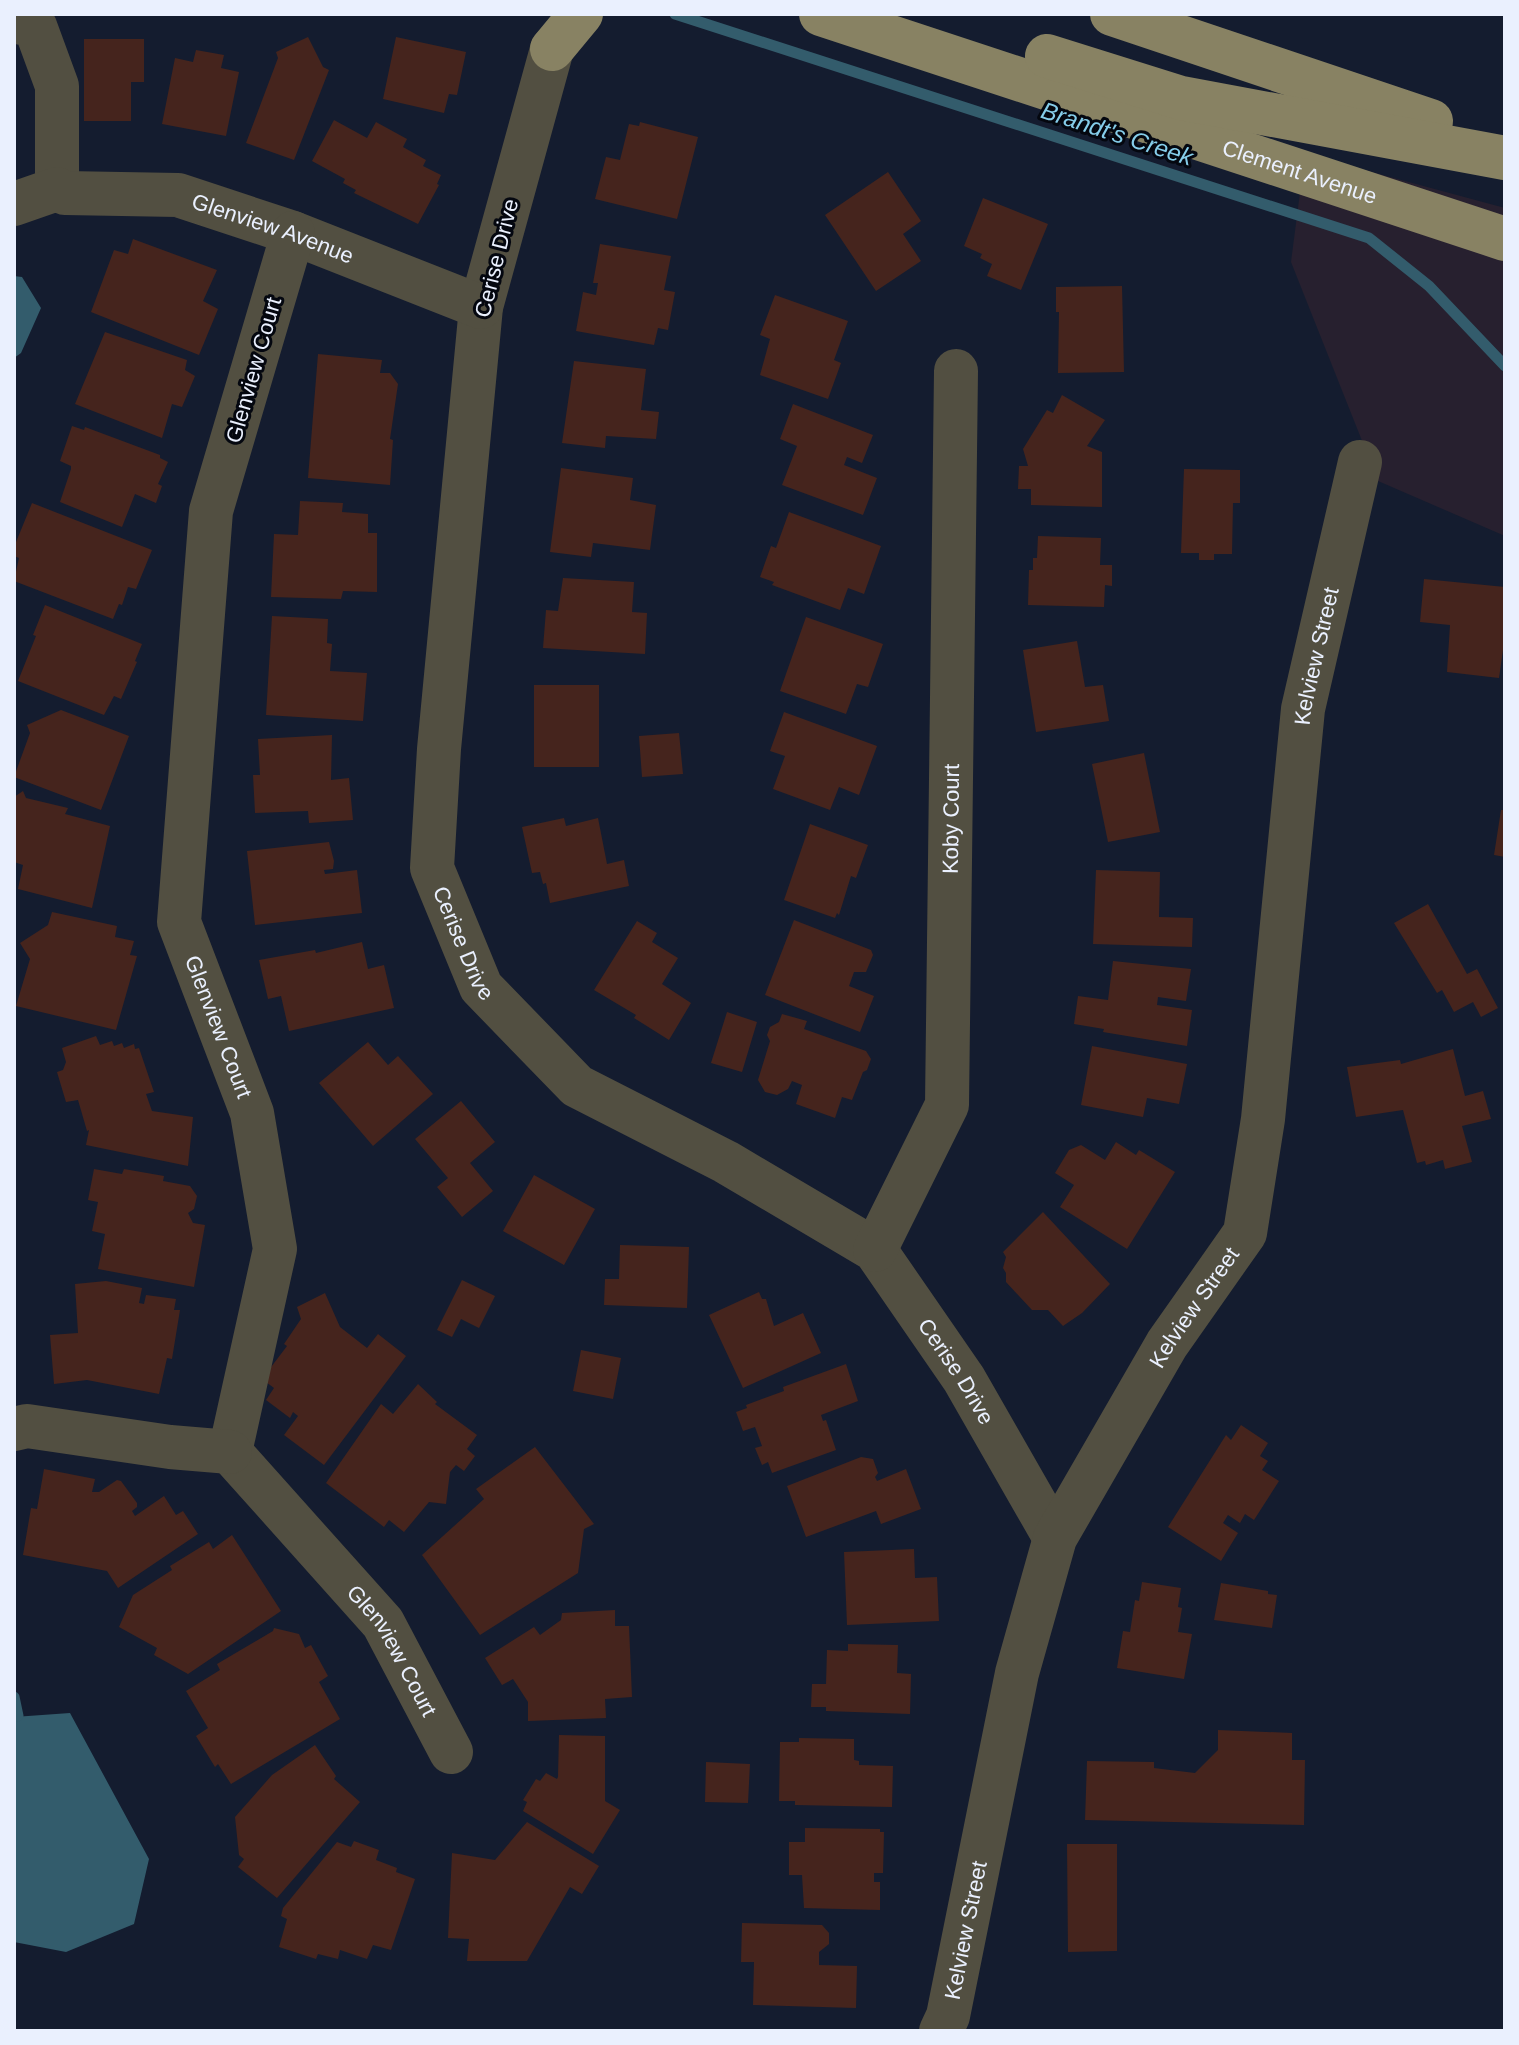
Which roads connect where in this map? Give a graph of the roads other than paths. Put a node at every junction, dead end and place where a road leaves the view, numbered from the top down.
1 (581, 14) edge
2 (821, 14) edge
3 (916, 14) edge
4 (1112, 14) edge
5 (14, 21) edge
6 (556, 31) edge
7 (1505, 146) edge
8 (1505, 158) edge
9 (57, 189) junction
10 (14, 204) edge
11 (293, 233) junction
12 (1505, 239) edge
13 (481, 307) junction
14 (956, 371) dead end
15 (1360, 462) dead end
16 (875, 1250) junction
17 (20, 1428) edge
18 (230, 1452) junction
19 (1055, 1538) junction
20 (451, 1752) dead end
21 (941, 2031) edge

1 - 6 main road
2 - 12 main road, Clement Avenue
3 - 8 main road
4 - 7 main road
5 - 9 street
6 - 13 street, Cerise Drive
9 - 10 street, Glenview Avenue
9 - 11 street, Glenview Avenue
11 - 13 street, Glenview Avenue
11 - 18 street, Glenview Court
13 - 16 street, Cerise Drive
14 - 16 street, Koby Court
15 - 19 street, Kelview Street
16 - 19 street, Cerise Drive
17 - 18 street
18 - 20 street, Glenview Court
19 - 21 street, Kelview Street

